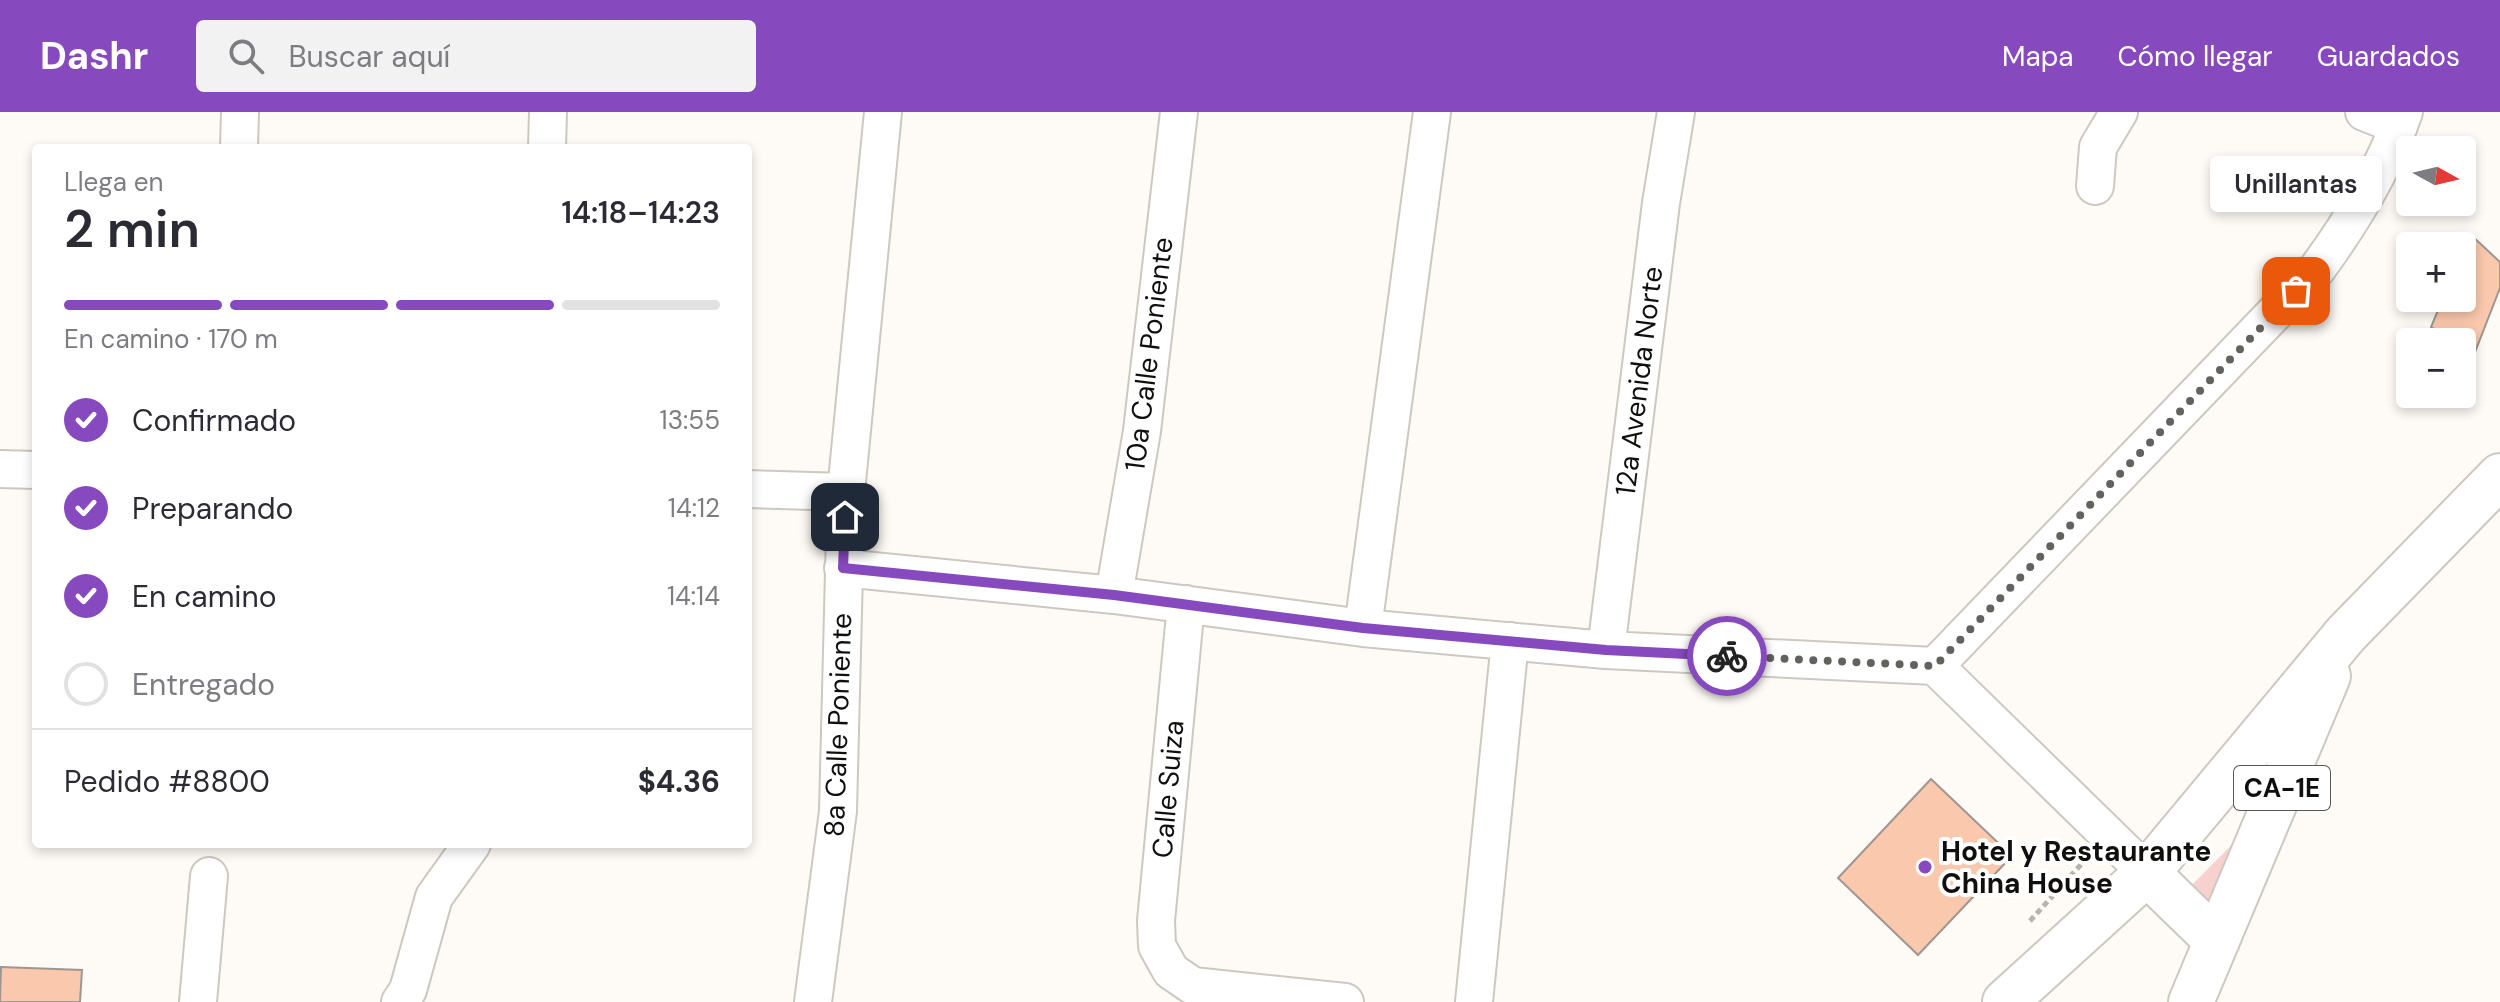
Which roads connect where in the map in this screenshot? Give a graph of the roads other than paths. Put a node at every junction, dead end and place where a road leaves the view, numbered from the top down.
1 (240, 112) edge
2 (548, 112) edge
3 (883, 112) edge
4 (1179, 112) edge
5 (1432, 112) edge
6 (1676, 112) edge
7 (2119, 112) edge
8 (2364, 112) edge
9 (2402, 119) edge
10 (239, 144) edge
11 (547, 144) edge
12 (2095, 186) dead end
13 (0, 469) edge
14 (32, 470) edge
15 (2500, 476) edge
16 (752, 489) edge
17 (846, 492) junction
18 (843, 568) junction
19 (1114, 595) junction
20 (1186, 604) junction
21 (1363, 628) junction
22 (2346, 634) junction
23 (1510, 641) junction
24 (1606, 650) junction
25 (1935, 666) junction
26 (469, 848) edge
27 (2147, 873) junction
28 (209, 876) dead end
29 (2217, 941) junction
30 (198, 1002) edge
31 (400, 1002) edge
32 (813, 1002) edge
33 (1345, 1002) edge
34 (1474, 1002) edge
35 (2005, 1002) edge
36 (2191, 1002) edge

1 - 10 street
2 - 11 street
3 - 17 street, 8a Calle Poniente
4 - 19 street, 10a Calle Poniente
5 - 21 street
6 - 24 street, 12a Avenida Norte
7 - 12 street
8 - 9 street
9 - 25 street
13 - 14 street
15 - 22 highway, CA-1E
16 - 17 street
17 - 18 street, 8a Calle Poniente
18 - 19 street
18 - 32 street, 8a Calle Poniente
19 - 20 street
20 - 21 street
20 - 33 street, Calle Suiza
21 - 23 street
22 - 27 highway, CA-1E
22 - 29 highway, CA-1E
23 - 24 street
23 - 34 street
24 - 25 street
25 - 27 street
26 - 31 street
27 - 29 highway
27 - 35 highway, CA-1E
28 - 30 street
29 - 36 highway, CA-1E

